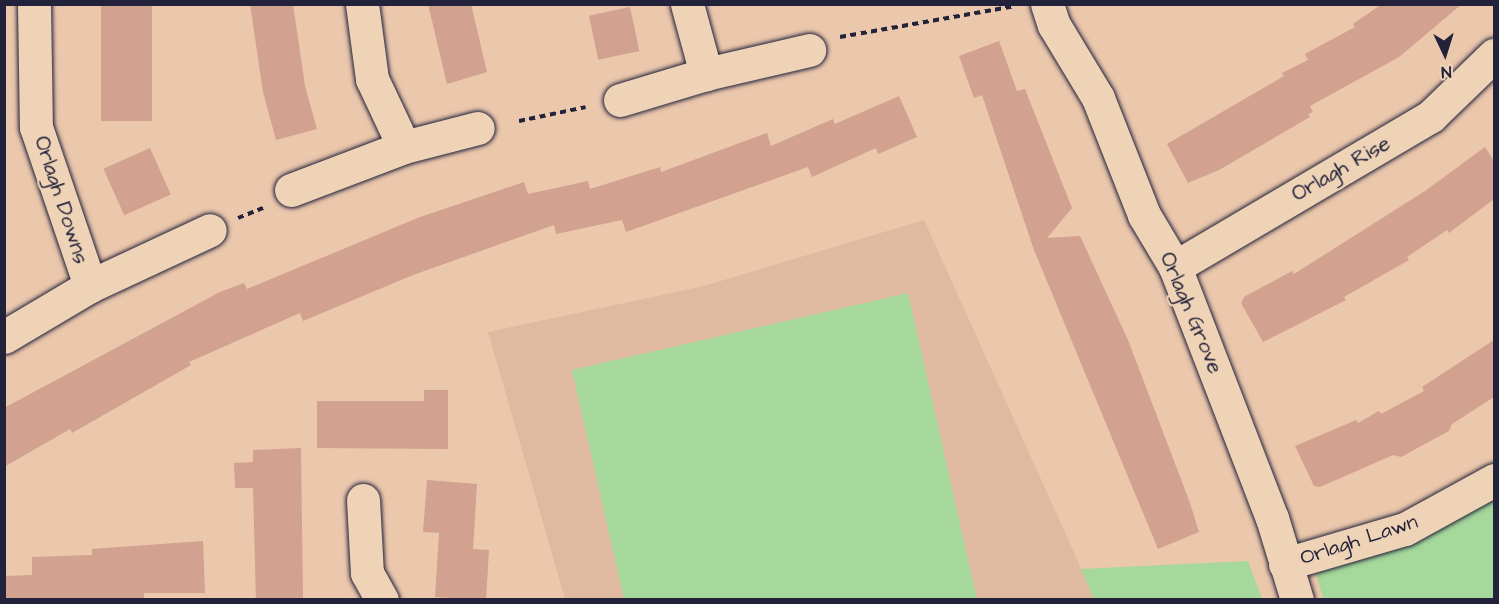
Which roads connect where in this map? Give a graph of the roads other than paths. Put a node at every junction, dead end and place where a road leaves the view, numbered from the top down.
1 (34, 4) edge
2 (362, 4) edge
3 (687, 4) edge
4 (1047, 4) edge
5 (810, 50) dead end
6 (1494, 55) edge
7 (706, 74) junction
8 (620, 100) dead end
9 (478, 128) dead end
10 (404, 147) junction
11 (291, 190) dead end
12 (210, 230) dead end
13 (1175, 267) junction
14 (90, 286) junction
15 (4, 337) edge
16 (1494, 480) edge
17 (363, 500) dead end
18 (1285, 564) junction
19 (382, 600) edge
20 (1297, 600) edge

1 - 14 street, Orlagh Downs
2 - 10 street
3 - 7 street
4 - 13 street, Orlagh Grove
5 - 7 street
6 - 13 street, Orlagh Rise
7 - 8 street
9 - 10 street
10 - 11 street
12 - 14 street, Orlagh Downs
13 - 18 street, Orlagh Grove
14 - 15 street, Orlagh Downs
16 - 18 street, Orlagh Lawn
17 - 19 street
18 - 20 street, Orlagh Grove

